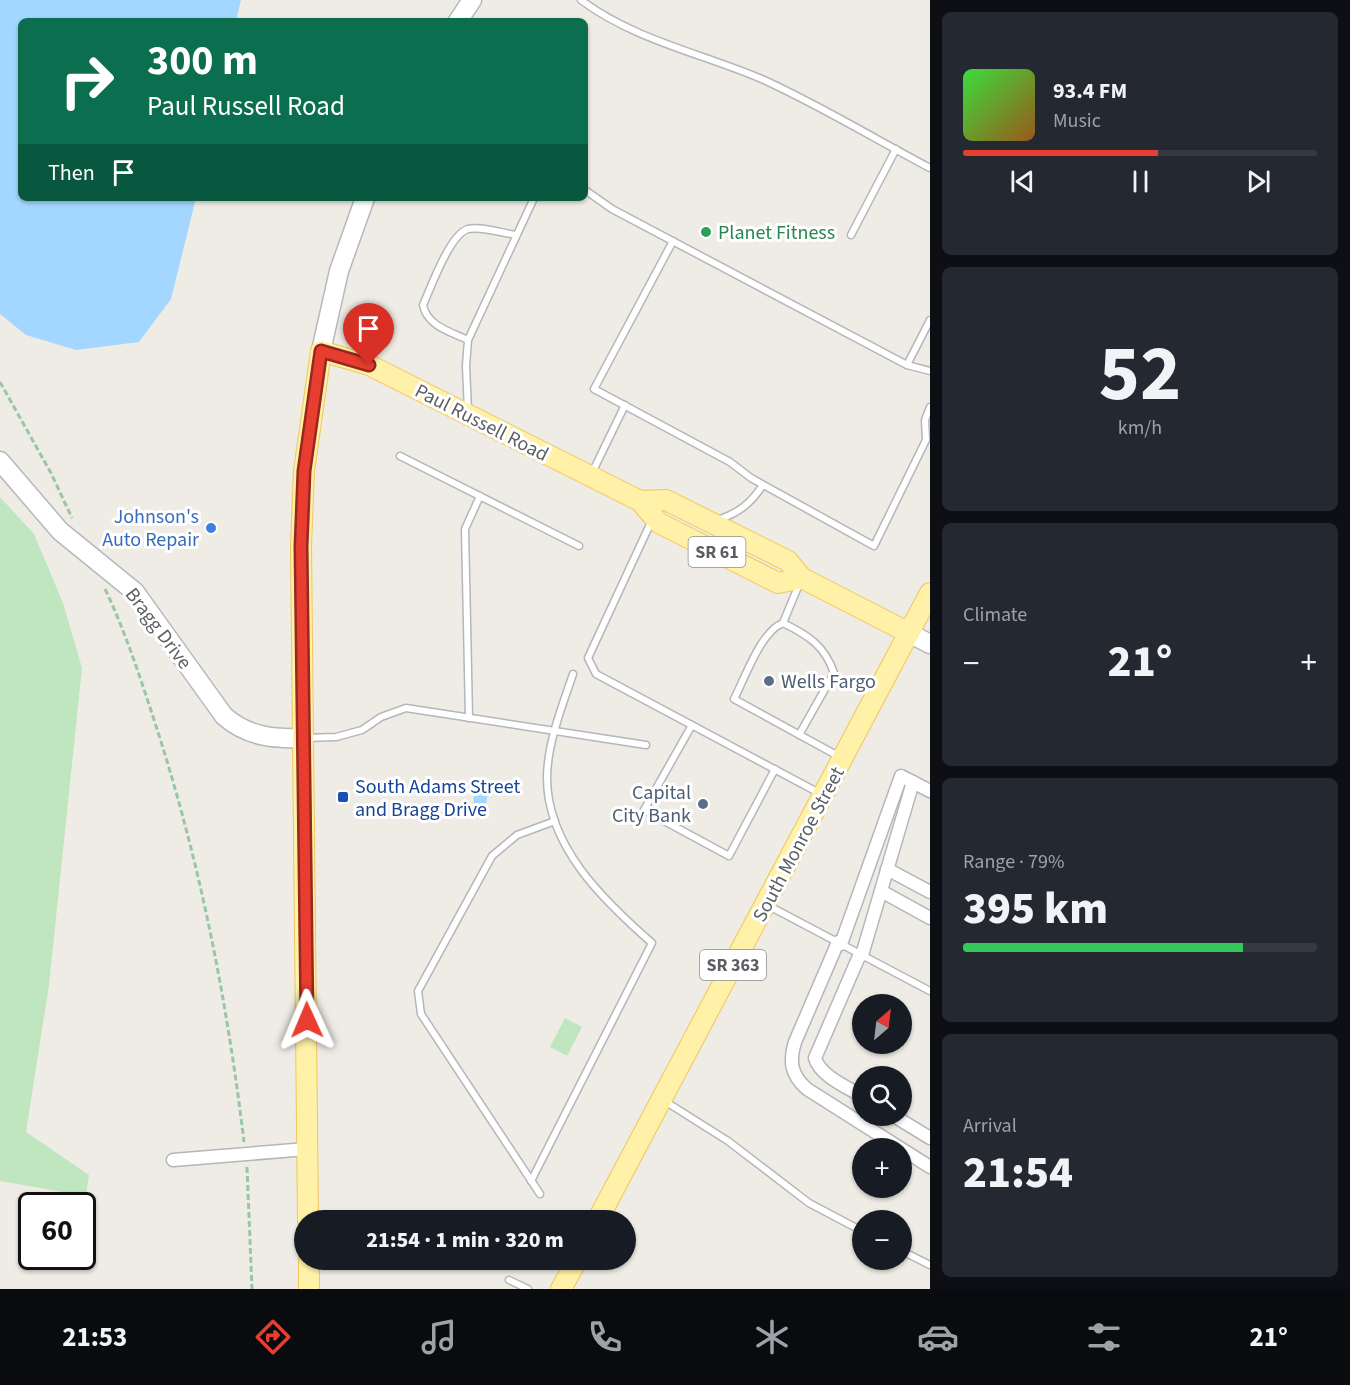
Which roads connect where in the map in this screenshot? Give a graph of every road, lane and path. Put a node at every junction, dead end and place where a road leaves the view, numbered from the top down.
1 (472, 0) edge
2 (581, 0) edge
3 (460, 18) edge
4 (896, 149) junction
5 (930, 168) edge
6 (588, 192) edge
7 (364, 201) edge
8 (533, 201) edge
9 (516, 235) junction
10 (851, 235) dead end
11 (673, 241) junction
12 (930, 320) edge
13 (468, 340) junction
14 (321, 351) junction
15 (907, 365) junction
16 (930, 371) edge
17 (0, 382) edge
18 (625, 405) junction
19 (930, 407) edge
20 (469, 415) junction
21 (400, 456) dead end
22 (0, 461) edge
23 (590, 476) junction
24 (763, 485) junction
25 (480, 496) junction
26 (640, 501) junction
27 (654, 517) junction
28 (74, 522) dead end
29 (710, 522) junction
30 (579, 546) dead end
31 (802, 578) junction
32 (101, 582) dead end
33 (930, 593) edge
34 (783, 623) junction
35 (909, 633) junction
36 (930, 644) edge
37 (573, 674) dead end
38 (469, 718) junction
39 (692, 725) junction
40 (554, 731) junction
41 (799, 735) junction
42 (303, 738) junction
43 (646, 745) dead end
44 (843, 759) junction
45 (775, 769) junction
46 (913, 782) junction
47 (930, 791) edge
48 (824, 795) junction
49 (555, 821) junction
50 (887, 869) junction
51 (881, 891) junction
52 (930, 892) edge
53 (766, 904) junction
54 (930, 918) edge
55 (839, 943) junction
56 (861, 955) junction
57 (930, 991) edge
58 (852, 1090) edge
59 (662, 1100) junction
60 (910, 1126) edge
61 (930, 1138) edge
62 (307, 1149) junction
63 (246, 1154) junction
64 (172, 1160) dead end
65 (930, 1167) edge
66 (531, 1181) junction
67 (540, 1194) dead end
68 (308, 1210) edge
69 (603, 1210) edge
70 (852, 1226) edge
71 (912, 1256) edge
72 (930, 1265) edge
73 (309, 1270) edge
74 (574, 1270) edge
75 (509, 1280) dead end
76 (569, 1285) edge
77 (252, 1289) edge
78 (309, 1289) edge
79 (528, 1289) edge

1 - 3 street
2 - 4 lane
4 - 5 lane
4 - 10 lane
6 - 11 lane
7 - 14 street
8 - 9 lane
9 - 13 lane
9 - 13 lane
11 - 15 lane
11 - 18 lane
12 - 15 lane
13 - 20 lane
14 - 20 main road, Paul Russell Road / SR 61
14 - 42 main road
15 - 16 lane
17 - 28 path
18 - 23 lane
18 - 24 lane
19 - 24 lane
20 - 23 main road, Paul Russell Road / SR 61
21 - 25 lane
22 - 42 street, Bragg Drive
23 - 26 main road, Paul Russell Road / SR 61
24 - 29 lane
25 - 30 lane
25 - 38 lane
26 - 27 main road, Paul Russell Road / SR 61
26 - 29 main road, Paul Russell Road / SR 61
27 - 31 main road, Paul Russell Road / SR 61
27 - 39 lane
29 - 31 main road, Paul Russell Road / SR 61
31 - 34 lane
31 - 35 main road, Paul Russell Road / SR 61
32 - 63 path
33 - 35 main road, South Monroe Street
34 - 41 lane
34 - 41 lane
35 - 36 street, Paul Russell Road
35 - 44 main road, South Monroe Street / SR 363
37 - 40 lane
38 - 40 lane
38 - 42 lane
39 - 45 lane
39 - 45 lane
40 - 43 lane
40 - 49 lane
41 - 44 lane
42 - 62 main road
44 - 48 main road, South Monroe Street / SR 363
45 - 48 lane
46 - 47 street
46 - 50 street
46 - 55 street
48 - 53 main road, South Monroe Street / SR 363
49 - 66 lane
49 - 66 lane
50 - 51 street
50 - 52 street
51 - 54 street
51 - 56 street
53 - 55 lane
53 - 59 main road, South Monroe Street / SR 363
55 - 56 lane
55 - 65 street
56 - 57 lane
56 - 58 street
59 - 69 main road, South Monroe Street / SR 363
59 - 70 lane
60 - 61 street
62 - 63 street
62 - 68 main road
63 - 64 street
63 - 77 path
66 - 67 lane
71 - 72 lane
73 - 78 main road
74 - 76 main road
75 - 79 lane

